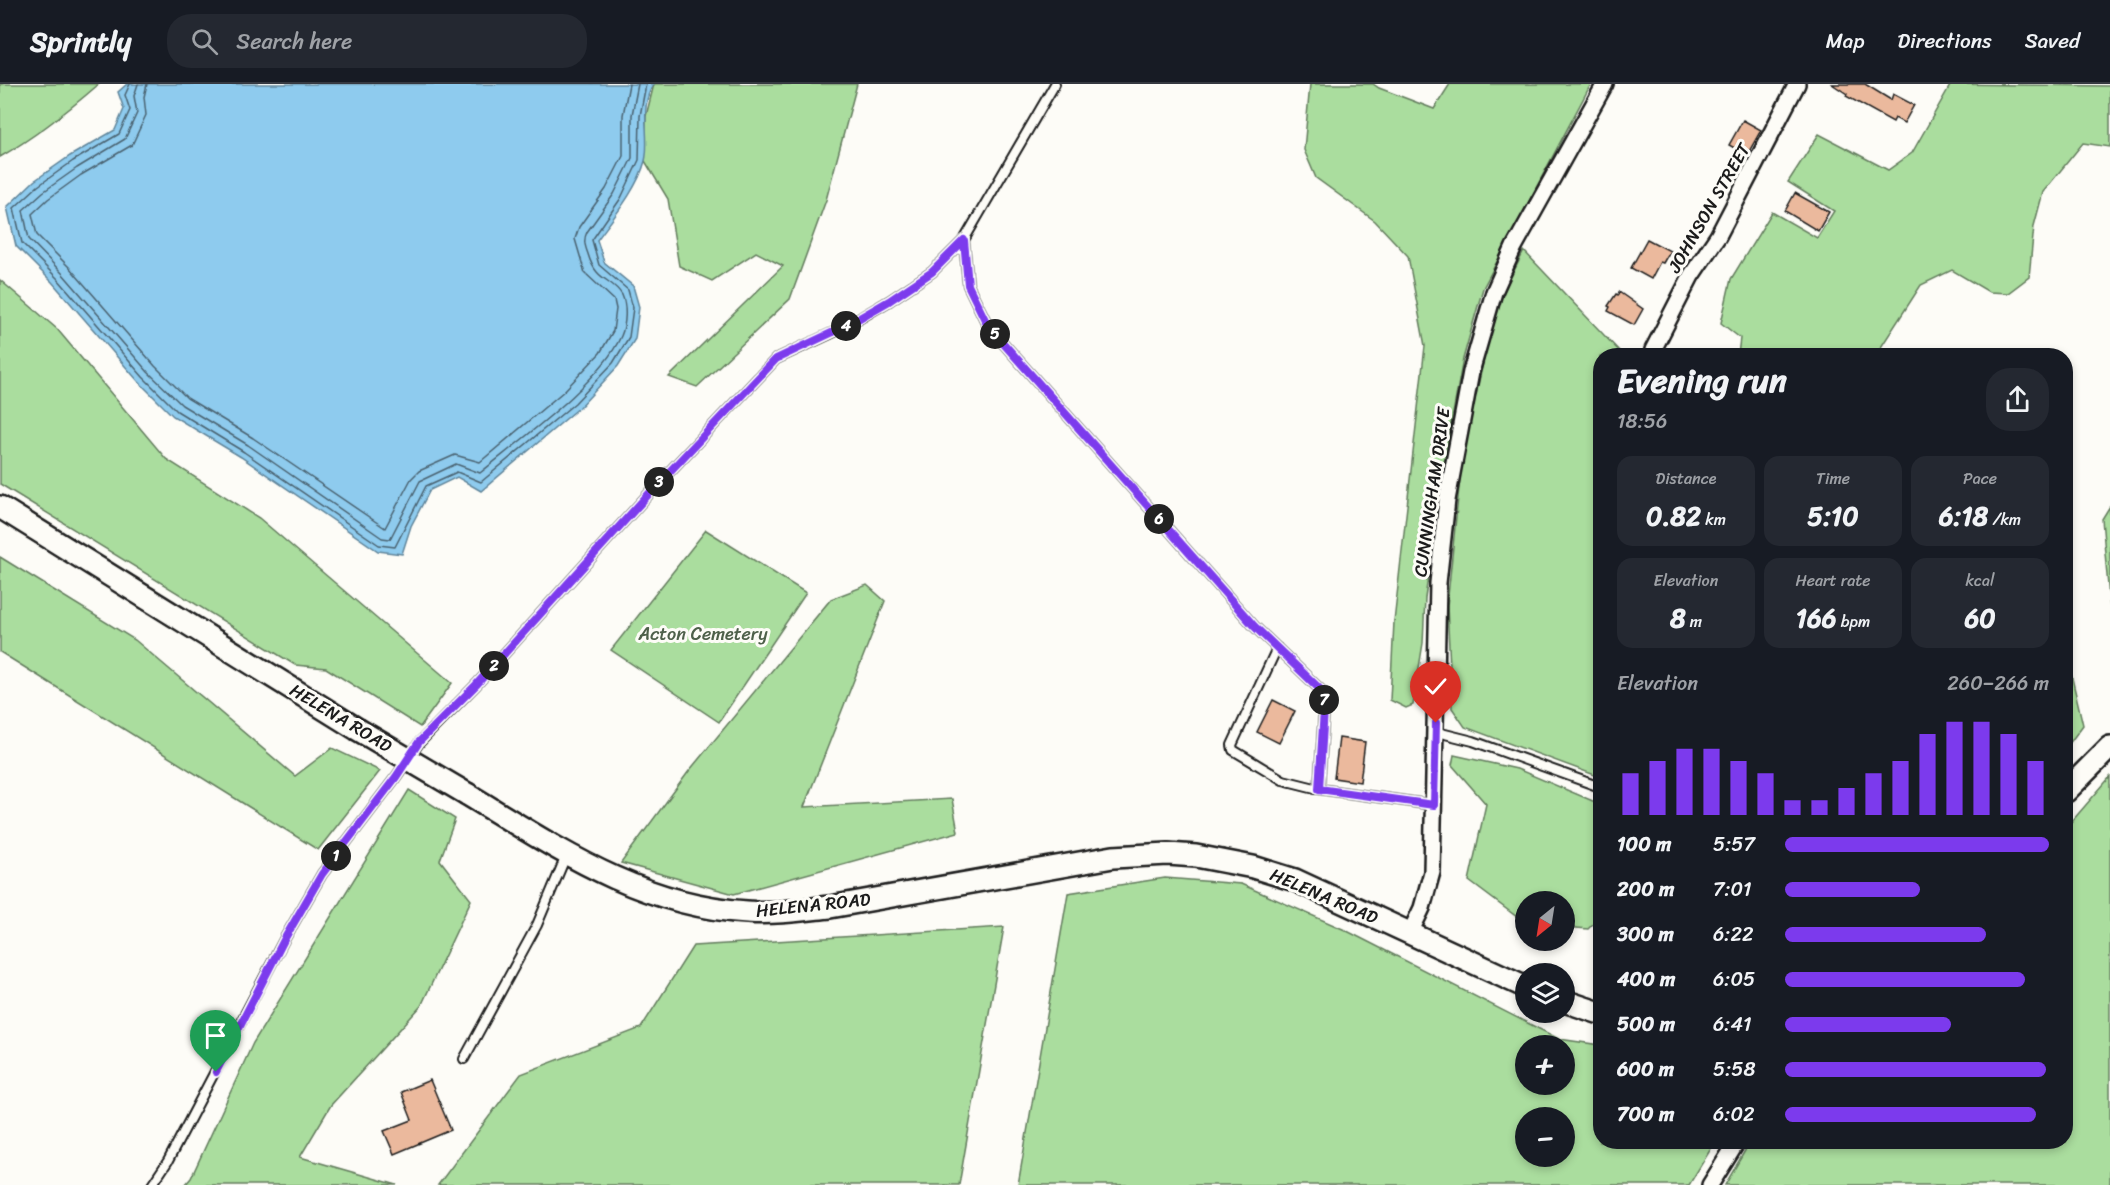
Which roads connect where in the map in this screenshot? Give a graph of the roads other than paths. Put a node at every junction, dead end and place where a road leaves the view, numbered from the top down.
1 (1055, 84) edge
2 (1605, 84) edge
3 (1797, 84) edge
4 (964, 240) junction
5 (1654, 348) edge
6 (0, 507) edge
7 (1277, 648) junction
8 (1437, 732) junction
9 (2110, 747) edge
10 (1593, 784) edge
11 (2073, 784) edge
12 (1319, 789) junction
13 (1434, 805) junction
14 (566, 854) junction
15 (1410, 933) junction
16 (1515, 982) edge
17 (1575, 1005) edge
18 (1593, 1011) edge
19 (464, 1059) dead end
20 (1733, 1149) edge
21 (152, 1185) edge
22 (1710, 1185) edge

1 - 4 lane
2 - 8 street, CUNNINGHAM DRIVE
3 - 5 street, JOHNSON STREET
4 - 7 lane
4 - 21 lane
6 - 14 main road, HELENA ROAD, bridge
7 - 12 lane
7 - 12 lane
8 - 10 lane
8 - 13 street, CUNNINGHAM DRIVE
9 - 11 main road
12 - 13 lane
13 - 15 street, CUNNINGHAM DRIVE
14 - 15 main road, HELENA ROAD
14 - 19 lane
15 - 16 main road, HELENA ROAD
17 - 18 main road
20 - 22 street

